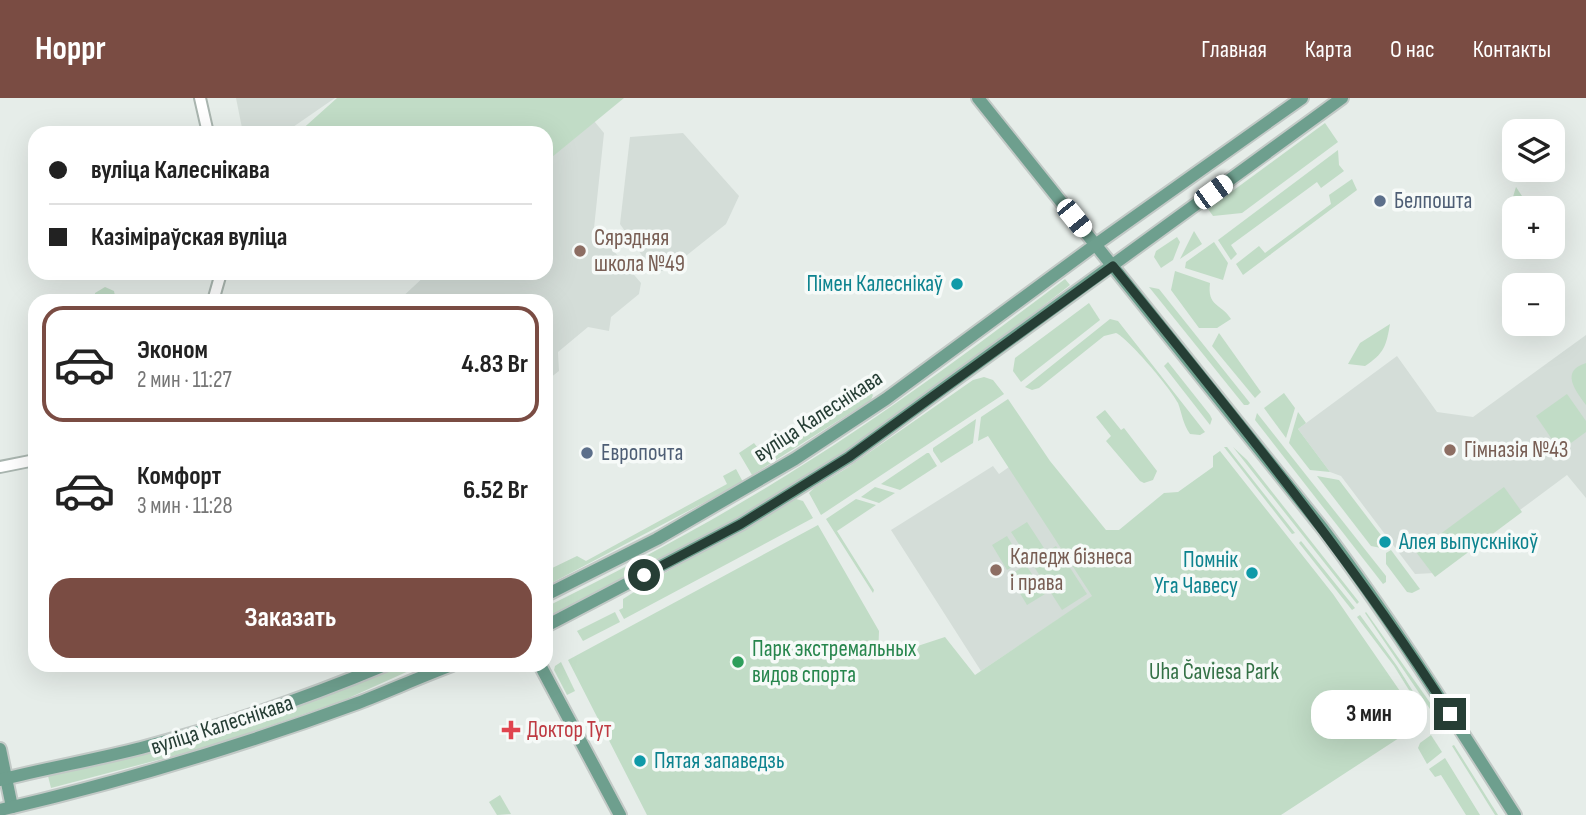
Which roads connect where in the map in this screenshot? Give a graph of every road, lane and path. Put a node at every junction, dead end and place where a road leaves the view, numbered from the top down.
1 (200, 98) edge
2 (978, 98) edge
3 (1302, 98) edge
4 (1342, 98) edge
5 (206, 126) edge
6 (1096, 245) junction
7 (1113, 266) junction
8 (28, 461) edge
9 (0, 467) edge
10 (553, 591) edge
11 (553, 622) edge
12 (368, 672) edge
13 (435, 672) edge
14 (544, 672) edge
15 (0, 749) edge
16 (3, 779) edge
17 (6, 809) edge
18 (620, 815) edge
19 (1514, 815) edge

1 - 5 street
2 - 6 main road
3 - 6 main road, вуліца Калеснікава
4 - 7 main road
6 - 7 main road
6 - 10 main road, вуліца Калеснікава
7 - 11 main road
7 - 19 main road
8 - 9 street
12 - 16 main road, вуліца Калеснікава
13 - 17 main road, вуліца Калеснікава
14 - 18 main road
15 - 16 main road
16 - 17 main road

